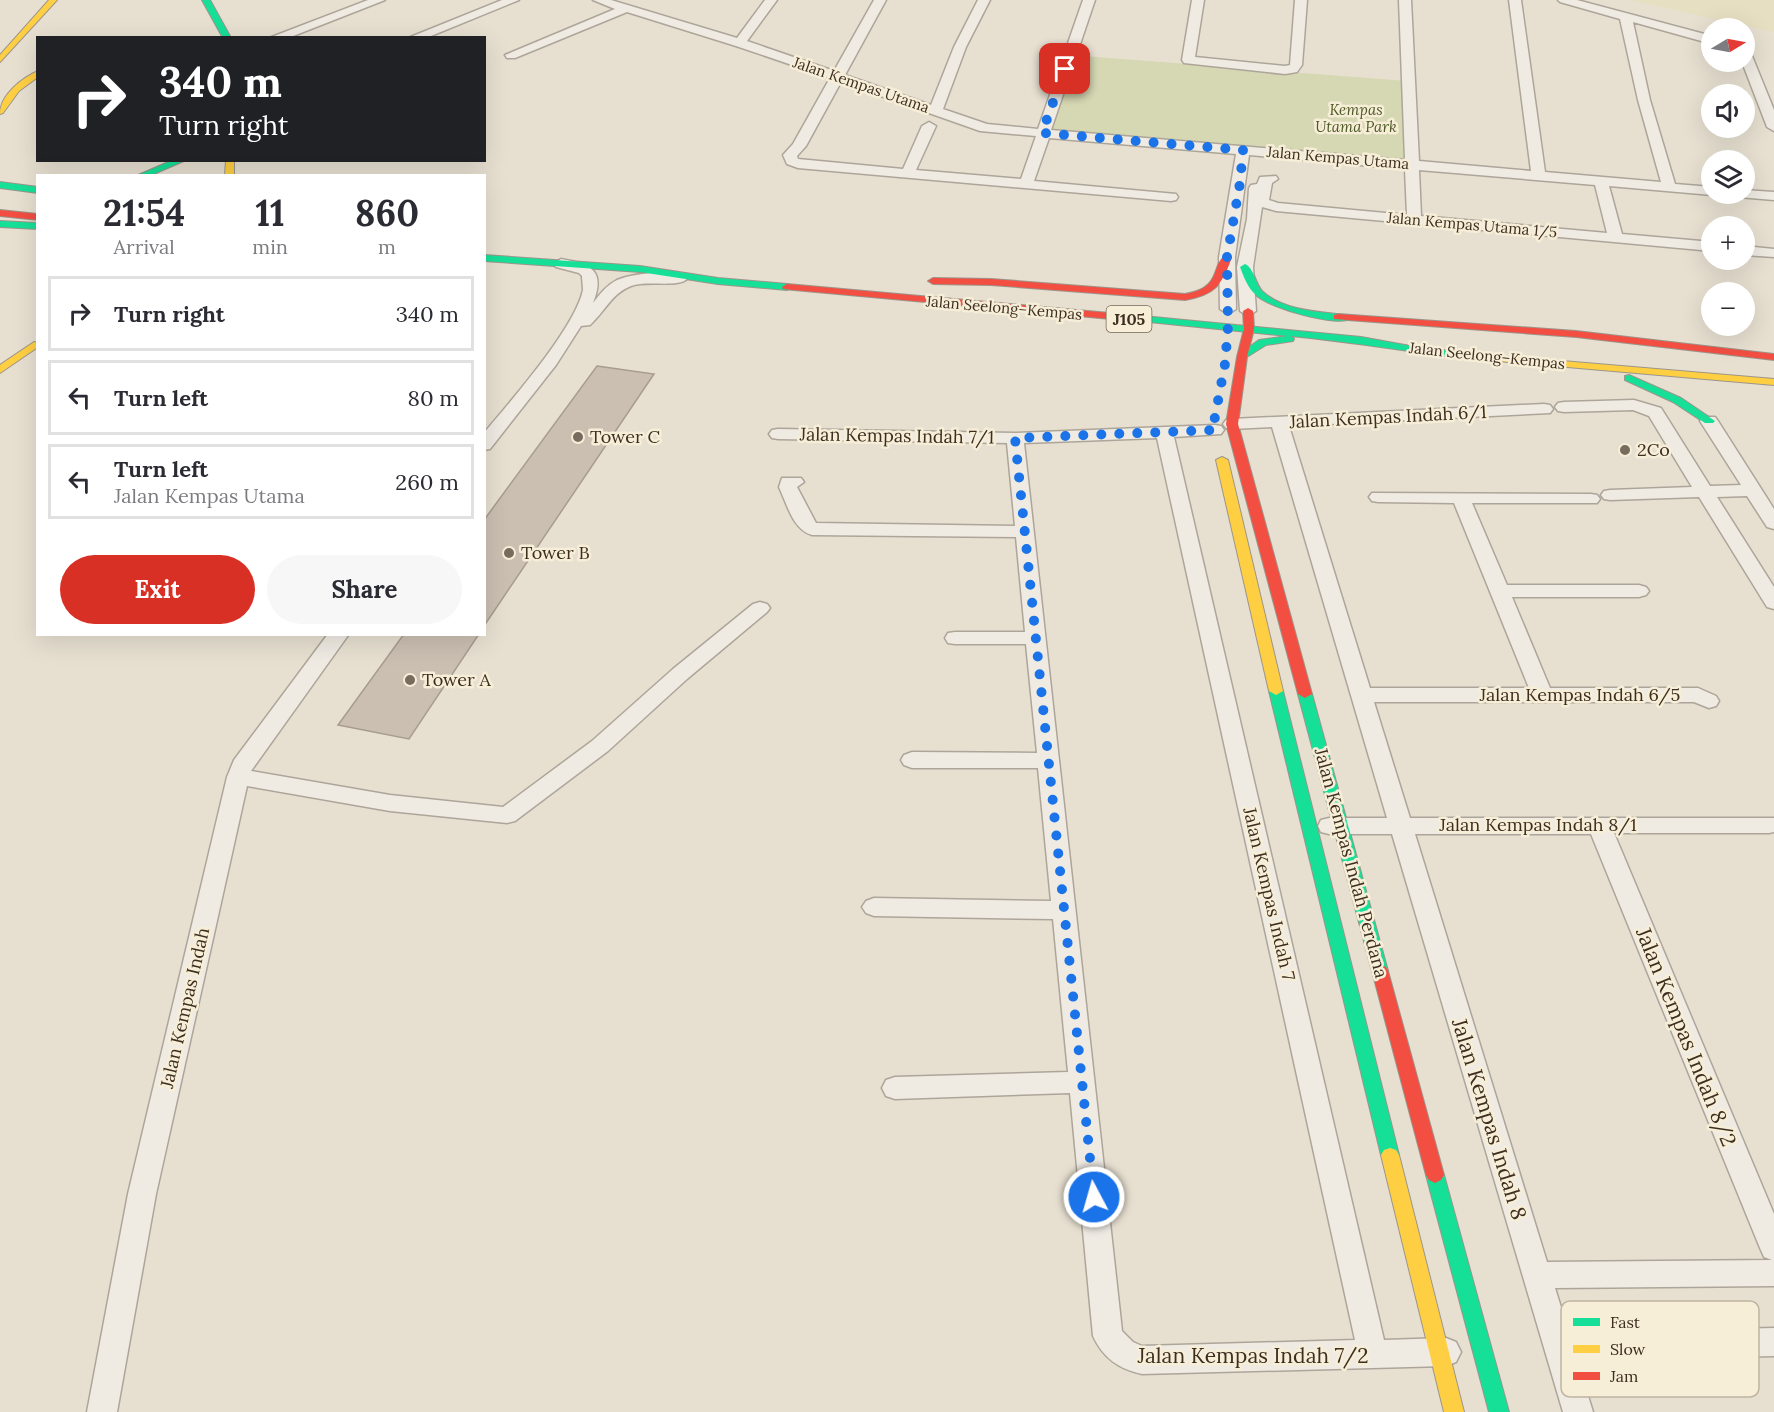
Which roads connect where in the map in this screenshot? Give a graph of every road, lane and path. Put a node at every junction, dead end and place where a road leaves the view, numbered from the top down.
1 (53, 0) edge
2 (206, 0) edge
3 (379, 0) edge
4 (513, 0) edge
5 (599, 0) edge
6 (771, 0) edge
7 (880, 0) edge
8 (984, 0) edge
9 (1089, 0) edge
10 (1198, 0) edge
11 (1301, 0) edge
12 (1405, 0) edge
13 (1515, 0) edge
14 (1564, 0) edge
15 (624, 9) junction
16 (1626, 17) junction
17 (226, 36) edge
18 (280, 36) edge
19 (419, 36) edge
20 (1701, 37) edge
21 (740, 43) junction
22 (511, 55) dead end
23 (0, 60) edge
24 (1752, 72) edge
25 (36, 74) edge
26 (837, 76) junction
27 (936, 110) junction
28 (0, 111) edge
29 (929, 126) dead end
30 (1774, 127) edge
31 (1042, 133) junction
32 (1243, 150) junction
33 (1262, 152) junction
34 (177, 162) edge
35 (1411, 165) junction
36 (145, 174) edge
37 (908, 174) junction
38 (1539, 176) junction
39 (1271, 178) dead end
40 (1601, 181) junction
41 (0, 183) edge
42 (36, 184) edge
43 (1026, 184) junction
44 (1669, 187) junction
45 (36, 190) edge
46 (1701, 190) edge
47 (1755, 195) edge
48 (1774, 196) edge
49 (0, 197) edge
50 (1171, 197) dead end
51 (36, 200) edge
52 (0, 213) edge
53 (36, 217) edge
54 (1414, 219) junction
55 (7, 225) edge
56 (36, 226) edge
57 (36, 232) edge
58 (1616, 238) junction
59 (1701, 246) edge
60 (1755, 251) edge
61 (1774, 252) edge
62 (552, 256) junction
63 (1227, 257) junction
64 (486, 258) edge
65 (687, 262) dead end
66 (1245, 267) junction
67 (718, 281) junction
68 (1216, 308) junction
69 (1248, 311) junction
70 (1069, 314) junction
71 (1347, 318) junction
72 (1228, 327) junction
73 (1249, 329) junction
74 (570, 334) junction
75 (16, 340) dead end
76 (36, 340) edge
77 (1650, 343) junction
78 (1416, 350) junction
79 (1242, 357) junction
80 (1774, 357) edge
81 (1610, 368) junction
82 (0, 370) edge
83 (1774, 382) edge
84 (1774, 390) edge
85 (1714, 391) dead end
86 (1564, 407) dead end
87 (1544, 409) dead end
88 (1216, 410) dead end
89 (1707, 412) joint
90 (1279, 423) junction
91 (1232, 424) junction
92 (1215, 430) junction
93 (1164, 432) junction
94 (778, 434) dead end
95 (1015, 438) junction
96 (486, 442) edge
97 (795, 482) dead end
98 (1753, 490) junction
99 (1704, 492) junction
100 (1610, 495) dead end
101 (1378, 497) dead end
102 (1461, 498) junction
103 (1591, 499) dead end
104 (1774, 523) edge
105 (1025, 532) junction
106 (1499, 591) junction
107 (1640, 591) dead end
108 (1774, 603) edge
109 (760, 608) dead end
110 (338, 636) edge
111 (955, 638) dead end
112 (1036, 638) junction
113 (1542, 694) junction
114 (1361, 695) junction
115 (1709, 701) dead end
116 (912, 760) dead end
117 (1049, 761) junction
118 (238, 777) junction
119 (1599, 825) junction
120 (1769, 825) dead end
121 (1308, 826) junction
122 (1341, 826) junction
123 (1401, 826) junction
124 (874, 907) dead end
125 (1064, 910) junction
126 (1082, 1082) junction
127 (895, 1088) dead end
128 (1774, 1248) edge
129 (1774, 1273) edge
130 (1536, 1275) junction
131 (1759, 1342) edge
132 (1774, 1342) edge
133 (1558, 1347) junction
134 (1561, 1347) edge
135 (1438, 1352) junction
136 (1482, 1352) junction
137 (1373, 1355) junction
138 (1561, 1357) edge
139 (1573, 1397) edge
140 (102, 1412) edge
141 (1454, 1412) edge
142 (1499, 1412) edge
143 (1578, 1412) edge

1 - 23 main road
2 - 17 main road
3 - 18 street
4 - 19 street
5 - 15 street, Jalan Kempas Utama
6 - 21 street
7 - 26 street
8 - 27 street
9 - 31 street
10 - 11 street
12 - 35 street
13 - 38 street
14 - 16 street
15 - 21 street, Jalan Kempas Utama
15 - 22 street
16 - 20 street
16 - 44 street
21 - 26 street, Jalan Kempas Utama
24 - 30 street
25 - 28 main road
26 - 27 street, Jalan Kempas Utama
26 - 37 street
27 - 31 street, Jalan Kempas Utama
29 - 37 street
31 - 32 street, Jalan Kempas Utama
31 - 43 street
32 - 33 street, Jalan Kempas Utama
32 - 63 street
33 - 35 street, Jalan Kempas Utama
33 - 66 street
34 - 36 main road
35 - 38 street, Jalan Kempas Utama
35 - 54 street
37 - 43 street
38 - 40 street, Jalan Kempas Utama
39 - 54 street, Jalan Kempas Utama 1/5
40 - 44 street, Jalan Kempas Utama
40 - 58 street
41 - 42 main road
41 - 45 main road
43 - 50 street
44 - 46 street, Jalan Kempas Utama
47 - 48 street
49 - 51 main road
52 - 53 main road
54 - 58 street, Jalan Kempas Utama 1/5
55 - 56 main road
55 - 57 main road
58 - 59 street, Jalan Kempas Utama 1/5
60 - 61 street
62 - 64 main road, Jalan Seelong–Kempas / J105
62 - 65 main road, Jalan Seelong–Kempas / J105
62 - 67 main road, Jalan Seelong–Kempas / J105
62 - 74 street
63 - 68 street
63 - 68 main road, Jalan Seelong–Kempas / J105
66 - 69 street
66 - 71 main road
67 - 70 main road, Jalan Seelong–Kempas / J105
67 - 74 street
68 - 69 main road, Jalan Seelong–Kempas / J105
68 - 72 main road
69 - 71 main road, Jalan Seelong–Kempas / J105
69 - 73 main road, Jalan Kempas Indah Perdana
70 - 72 main road, Jalan Seelong–Kempas / J105
70 - 72 main road
71 - 77 main road, Jalan Seelong–Kempas / J105
72 - 73 main road, Jalan Seelong–Kempas / J105
73 - 78 main road, Jalan Seelong–Kempas / J105
73 - 79 main road, Jalan Kempas Indah Perdana
74 - 96 street
75 - 76 main road
76 - 82 main road
77 - 80 main road, Jalan Seelong–Kempas / J105
77 - 81 main road
78 - 79 main road
78 - 81 main road, Jalan Seelong–Kempas / J105
79 - 91 main road, Jalan Kempas Indah Perdana
81 - 83 main road, Jalan Seelong–Kempas / J105
81 - 89 main road
84 - 85 main road
86 - 99 street
87 - 90 street, Jalan Kempas Indah 6/1
88 - 92 main road, Jalan Kempas Indah Perdana
89 - 98 street
90 - 91 street, Jalan Kempas Indah 6/1
90 - 114 street, Jalan Kempas Indah 8
91 - 122 main road, Jalan Kempas Indah Perdana
92 - 93 street, Jalan Kempas Indah 7/1
92 - 121 main road, Jalan Kempas Indah Perdana
93 - 95 street, Jalan Kempas Indah 7/1
93 - 137 street, Jalan Kempas Indah 7
94 - 95 street, Jalan Kempas Indah 7/1
95 - 105 street, Jalan Kempas Indah 7/2
97 - 105 street
98 - 99 street
98 - 104 street
99 - 100 street
99 - 108 street
101 - 102 street
102 - 103 street
102 - 106 street
105 - 112 street, Jalan Kempas Indah 7/2
106 - 107 street
106 - 113 street
109 - 118 street
110 - 118 street, Jalan Kempas Indah
111 - 112 street
112 - 117 street, Jalan Kempas Indah 7/2
113 - 114 street, Jalan Kempas Indah 6/5
113 - 115 street, Jalan Kempas Indah 6/5
114 - 123 street, Jalan Kempas Indah 8
116 - 117 street
117 - 125 street, Jalan Kempas Indah 7/2
118 - 140 street, Jalan Kempas Indah
119 - 120 street, Jalan Kempas Indah 8/1
119 - 123 street, Jalan Kempas Indah 8/1
119 - 128 street, Jalan Kempas Indah 8/2
121 - 122 street, Jalan Kempas Indah 8/1
121 - 135 main road, Jalan Kempas Indah Perdana
122 - 123 street, Jalan Kempas Indah 8/1
122 - 136 main road, Jalan Kempas Indah Perdana
123 - 130 street, Jalan Kempas Indah 8
124 - 125 street
125 - 126 street, Jalan Kempas Indah 7/2
126 - 127 street
126 - 137 street, Jalan Kempas Indah 7/2
129 - 130 street
130 - 133 street, Jalan Kempas Indah 8
131 - 132 street
133 - 134 street
133 - 138 street, Jalan Kempas Indah 8
135 - 136 street, Jalan Kempas Indah 7/2
135 - 137 street, Jalan Kempas Indah 7/2
135 - 141 main road, Jalan Kempas Indah Perdana
136 - 142 main road, Jalan Kempas Indah Perdana
139 - 143 street, Jalan Kempas Indah 8

